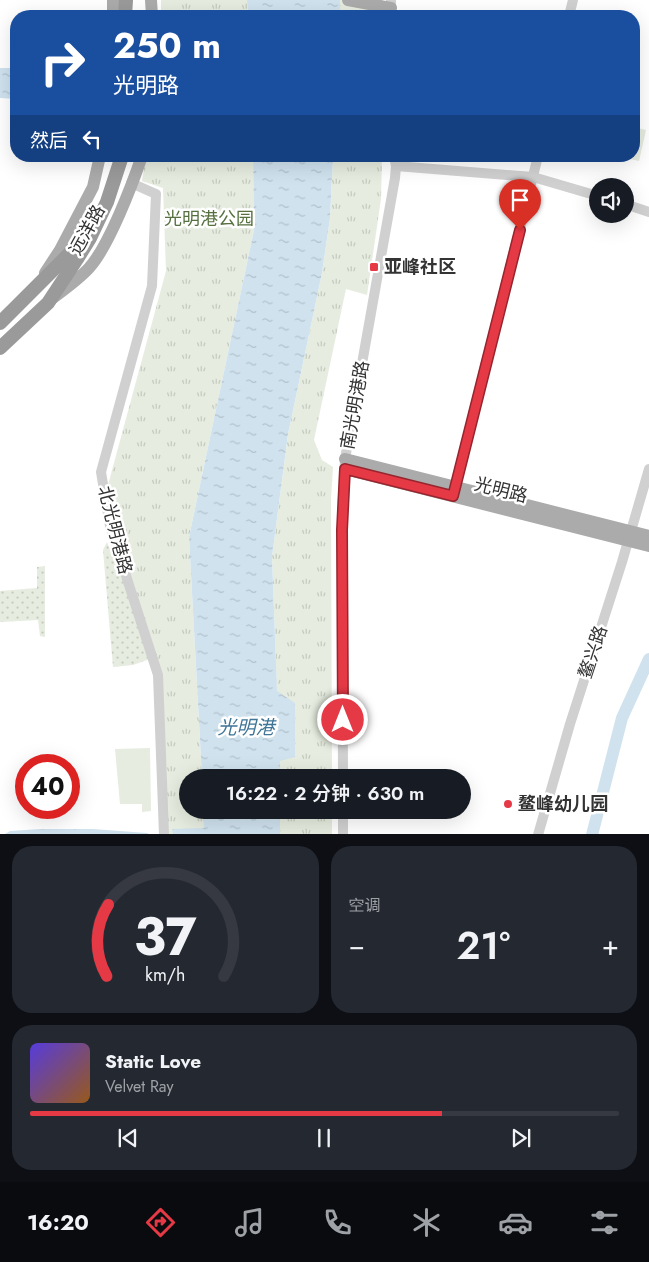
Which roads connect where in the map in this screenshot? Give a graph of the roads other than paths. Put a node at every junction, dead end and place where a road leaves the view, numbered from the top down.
1 (348, 0) edge
2 (391, 8) edge
3 (99, 162) edge
4 (110, 162) edge
5 (120, 162) edge
6 (140, 162) edge
7 (395, 162) edge
8 (404, 162) edge
9 (537, 162) edge
10 (533, 177) junction
11 (132, 183) junction
12 (589, 193) edge
13 (634, 207) edge
14 (649, 212) edge
15 (37, 288) junction
16 (48, 303) junction
17 (0, 323) edge
18 (0, 348) edge
19 (345, 464) junction
20 (649, 469) edge
21 (455, 491) junction
22 (630, 536) junction
23 (649, 536) edge
24 (649, 546) edge
25 (343, 769) edge
26 (343, 819) edge
27 (164, 834) edge
28 (343, 834) edge
29 (538, 834) edge

1 - 2 main road
3 - 15 main road, 远洋路
4 - 15 highway
5 - 16 highway
6 - 11 main road, 远洋路
7 - 19 street, 南光明港路
8 - 10 street
9 - 10 street
10 - 12 street
10 - 21 street
11 - 16 main road, 远洋路
11 - 27 street, 北光明港路
13 - 14 street
15 - 17 highway, 远洋路
16 - 18 highway, 远洋路
19 - 21 main road, 光明路
19 - 25 street, 南光明港路
20 - 22 street, 鳌兴路
21 - 22 main road, 光明路
22 - 23 main road, 光明路
22 - 24 main road, 光明路
22 - 29 street, 鳌兴路
26 - 28 street

